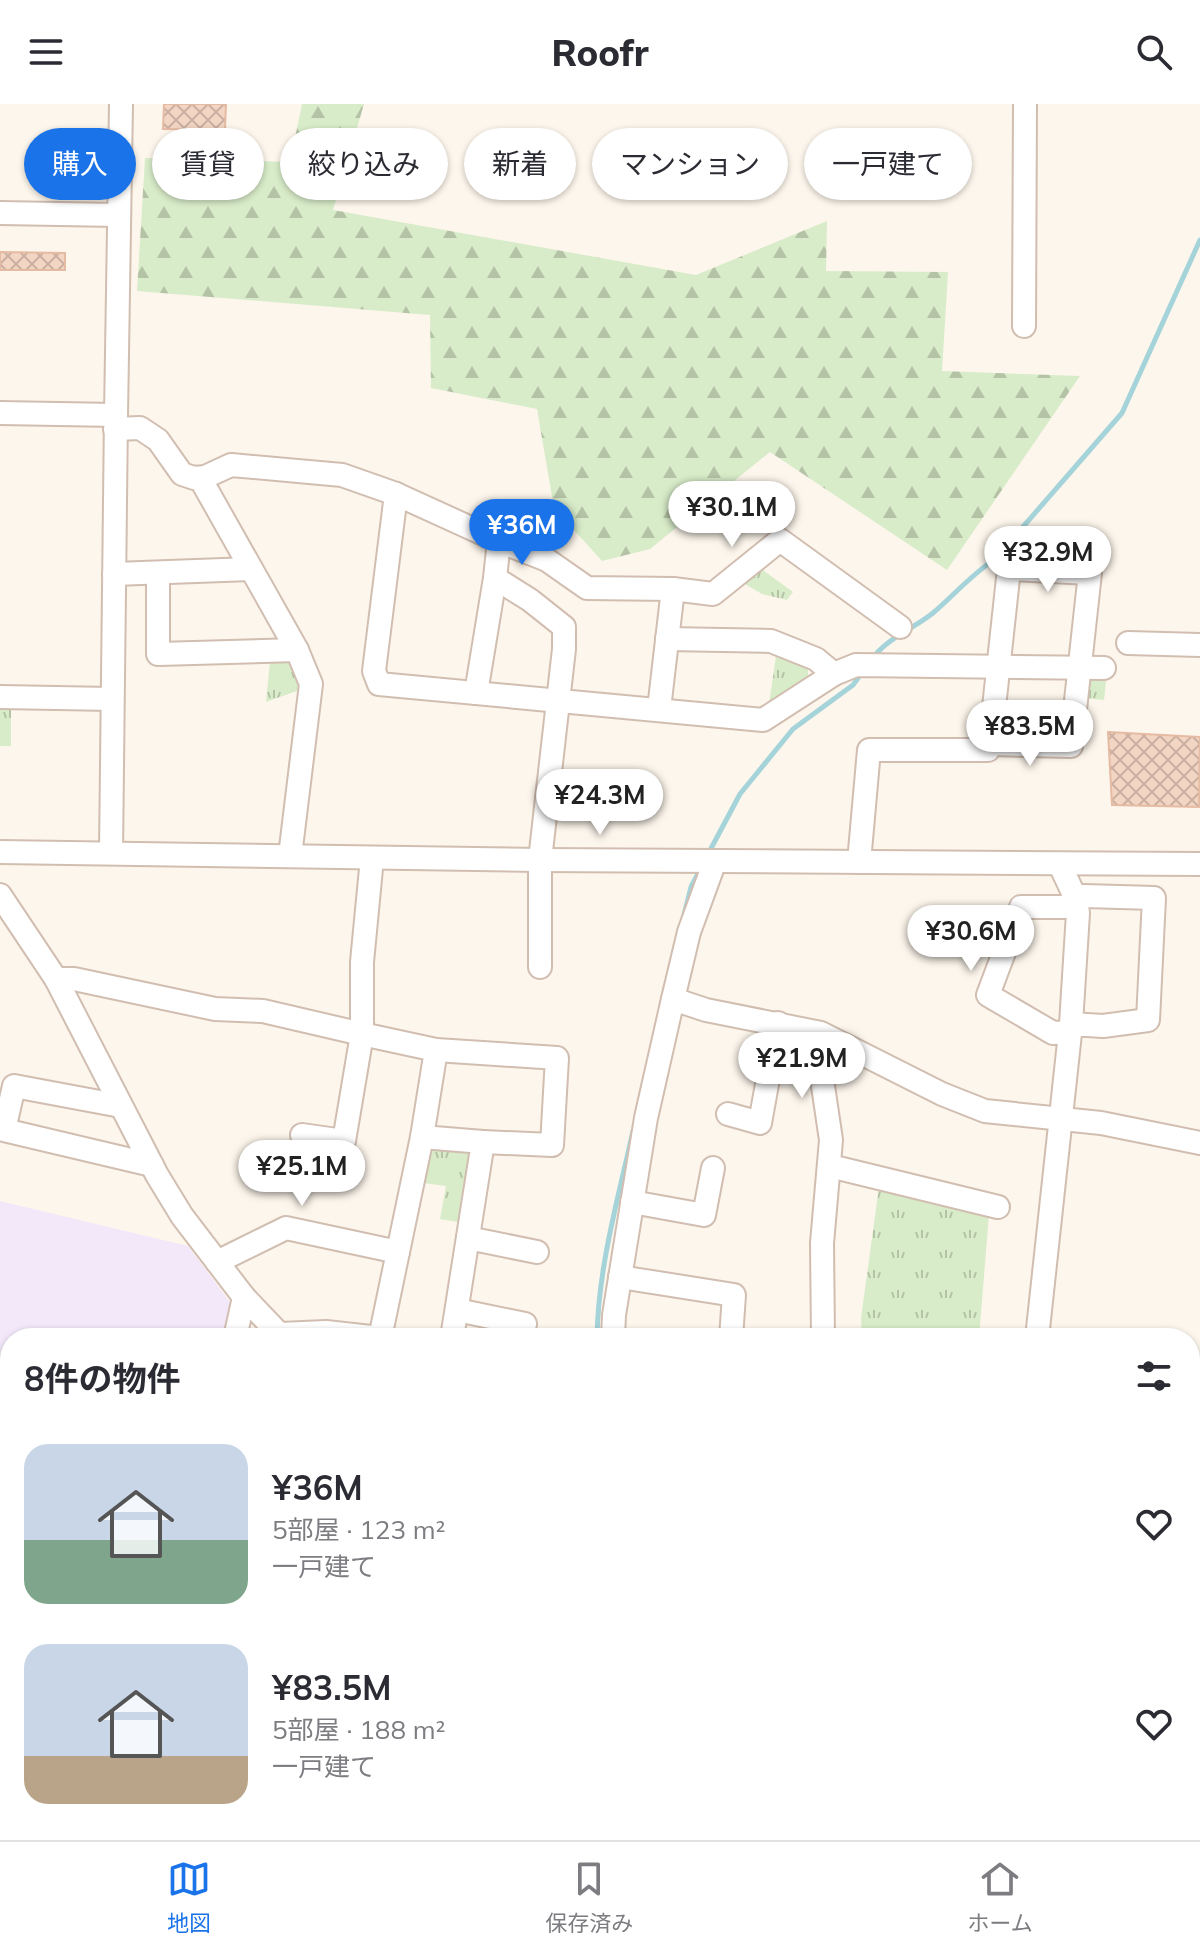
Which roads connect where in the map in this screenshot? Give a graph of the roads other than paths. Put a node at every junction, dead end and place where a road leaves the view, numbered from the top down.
1 (121, 104) edge
2 (1025, 104) edge
3 (0, 213) edge
4 (118, 215) junction
5 (1024, 326) dead end
6 (0, 413) edge
7 (116, 422) junction
8 (200, 478) junction
9 (396, 494) junction
10 (499, 541) junction
11 (251, 569) junction
12 (158, 573) junction
13 (114, 574) junction
14 (495, 578) junction
15 (673, 589) junction
16 (900, 627) dead end
17 (667, 639) junction
18 (1128, 643) dead end
19 (1200, 645) edge
20 (297, 650) junction
21 (999, 665) junction
22 (1080, 667) junction
23 (1104, 668) dead end
24 (834, 674) junction
25 (476, 693) junction
26 (0, 697) edge
27 (112, 699) junction
28 (556, 700) junction
29 (659, 709) junction
30 (990, 744) junction
31 (0, 852) edge
32 (111, 853) junction
33 (290, 856) junction
34 (372, 858) junction
35 (540, 860) junction
36 (715, 861) junction
37 (859, 862) junction
38 (1200, 864) edge
39 (1060, 865) junction
40 (0, 895) edge
41 (1076, 899) junction
42 (540, 967) dead end
43 (56, 979) junction
44 (673, 999) junction
45 (778, 1023) junction
46 (1071, 1028) junction
47 (815, 1032) junction
48 (362, 1034) junction
49 (436, 1050) junction
50 (121, 1106) junction
51 (728, 1114) dead end
52 (1062, 1117) junction
53 (302, 1135) dead end
54 (422, 1137) junction
55 (483, 1142) junction
56 (1200, 1143) edge
57 (152, 1165) junction
58 (830, 1166) junction
59 (713, 1168) dead end
60 (632, 1202) junction
61 (998, 1207) dead end
62 (468, 1238) junction
63 (398, 1252) junction
64 (537, 1252) dead end
65 (217, 1262) junction
66 (620, 1277) junction
67 (244, 1297) junction
68 (457, 1310) junction
69 (525, 1324) dead end
70 (237, 1328) edge
71 (274, 1328) edge
72 (382, 1328) edge
73 (454, 1328) edge
74 (614, 1328) edge
75 (732, 1328) edge
76 (823, 1328) edge
77 (1038, 1328) edge

1 - 4 street
2 - 5 street
3 - 4 street
4 - 7 street
6 - 7 street
7 - 8 street
7 - 13 street
8 - 9 street
8 - 11 street
9 - 10 street
9 - 25 street
10 - 14 street
10 - 15 street
11 - 12 street
11 - 20 street
12 - 13 street
12 - 20 street
13 - 27 street
14 - 25 street
14 - 28 street
15 - 16 street
15 - 17 street
17 - 24 street
17 - 29 street
18 - 19 street
20 - 33 street
21 - 22 street
21 - 22 street
21 - 24 street
21 - 30 street
22 - 23 street
22 - 30 street
24 - 29 street
25 - 28 street
26 - 27 street
27 - 32 street
28 - 29 street
28 - 35 street
30 - 37 street
31 - 32 street
32 - 33 street
33 - 34 street
34 - 35 street
34 - 48 street
35 - 36 street
35 - 42 street
36 - 37 street
36 - 44 street
37 - 39 street
38 - 39 street
39 - 41 street
40 - 43 street
41 - 46 street
41 - 46 street
41 - 46 street
43 - 48 street
43 - 50 street
44 - 45 street
44 - 60 street
45 - 47 street
45 - 51 street
46 - 52 street
47 - 52 street
47 - 58 street
48 - 49 street
48 - 53 street
49 - 54 street
49 - 55 street
50 - 57 street
50 - 57 street
52 - 56 street
52 - 77 street
54 - 55 street
54 - 63 street
55 - 62 street
57 - 65 street
58 - 61 street
58 - 76 street
59 - 60 street
60 - 66 street
62 - 64 street
62 - 68 street
63 - 65 street
63 - 72 street
65 - 67 street
66 - 74 street
66 - 75 street
67 - 70 street
67 - 71 street
68 - 69 street
68 - 73 street

